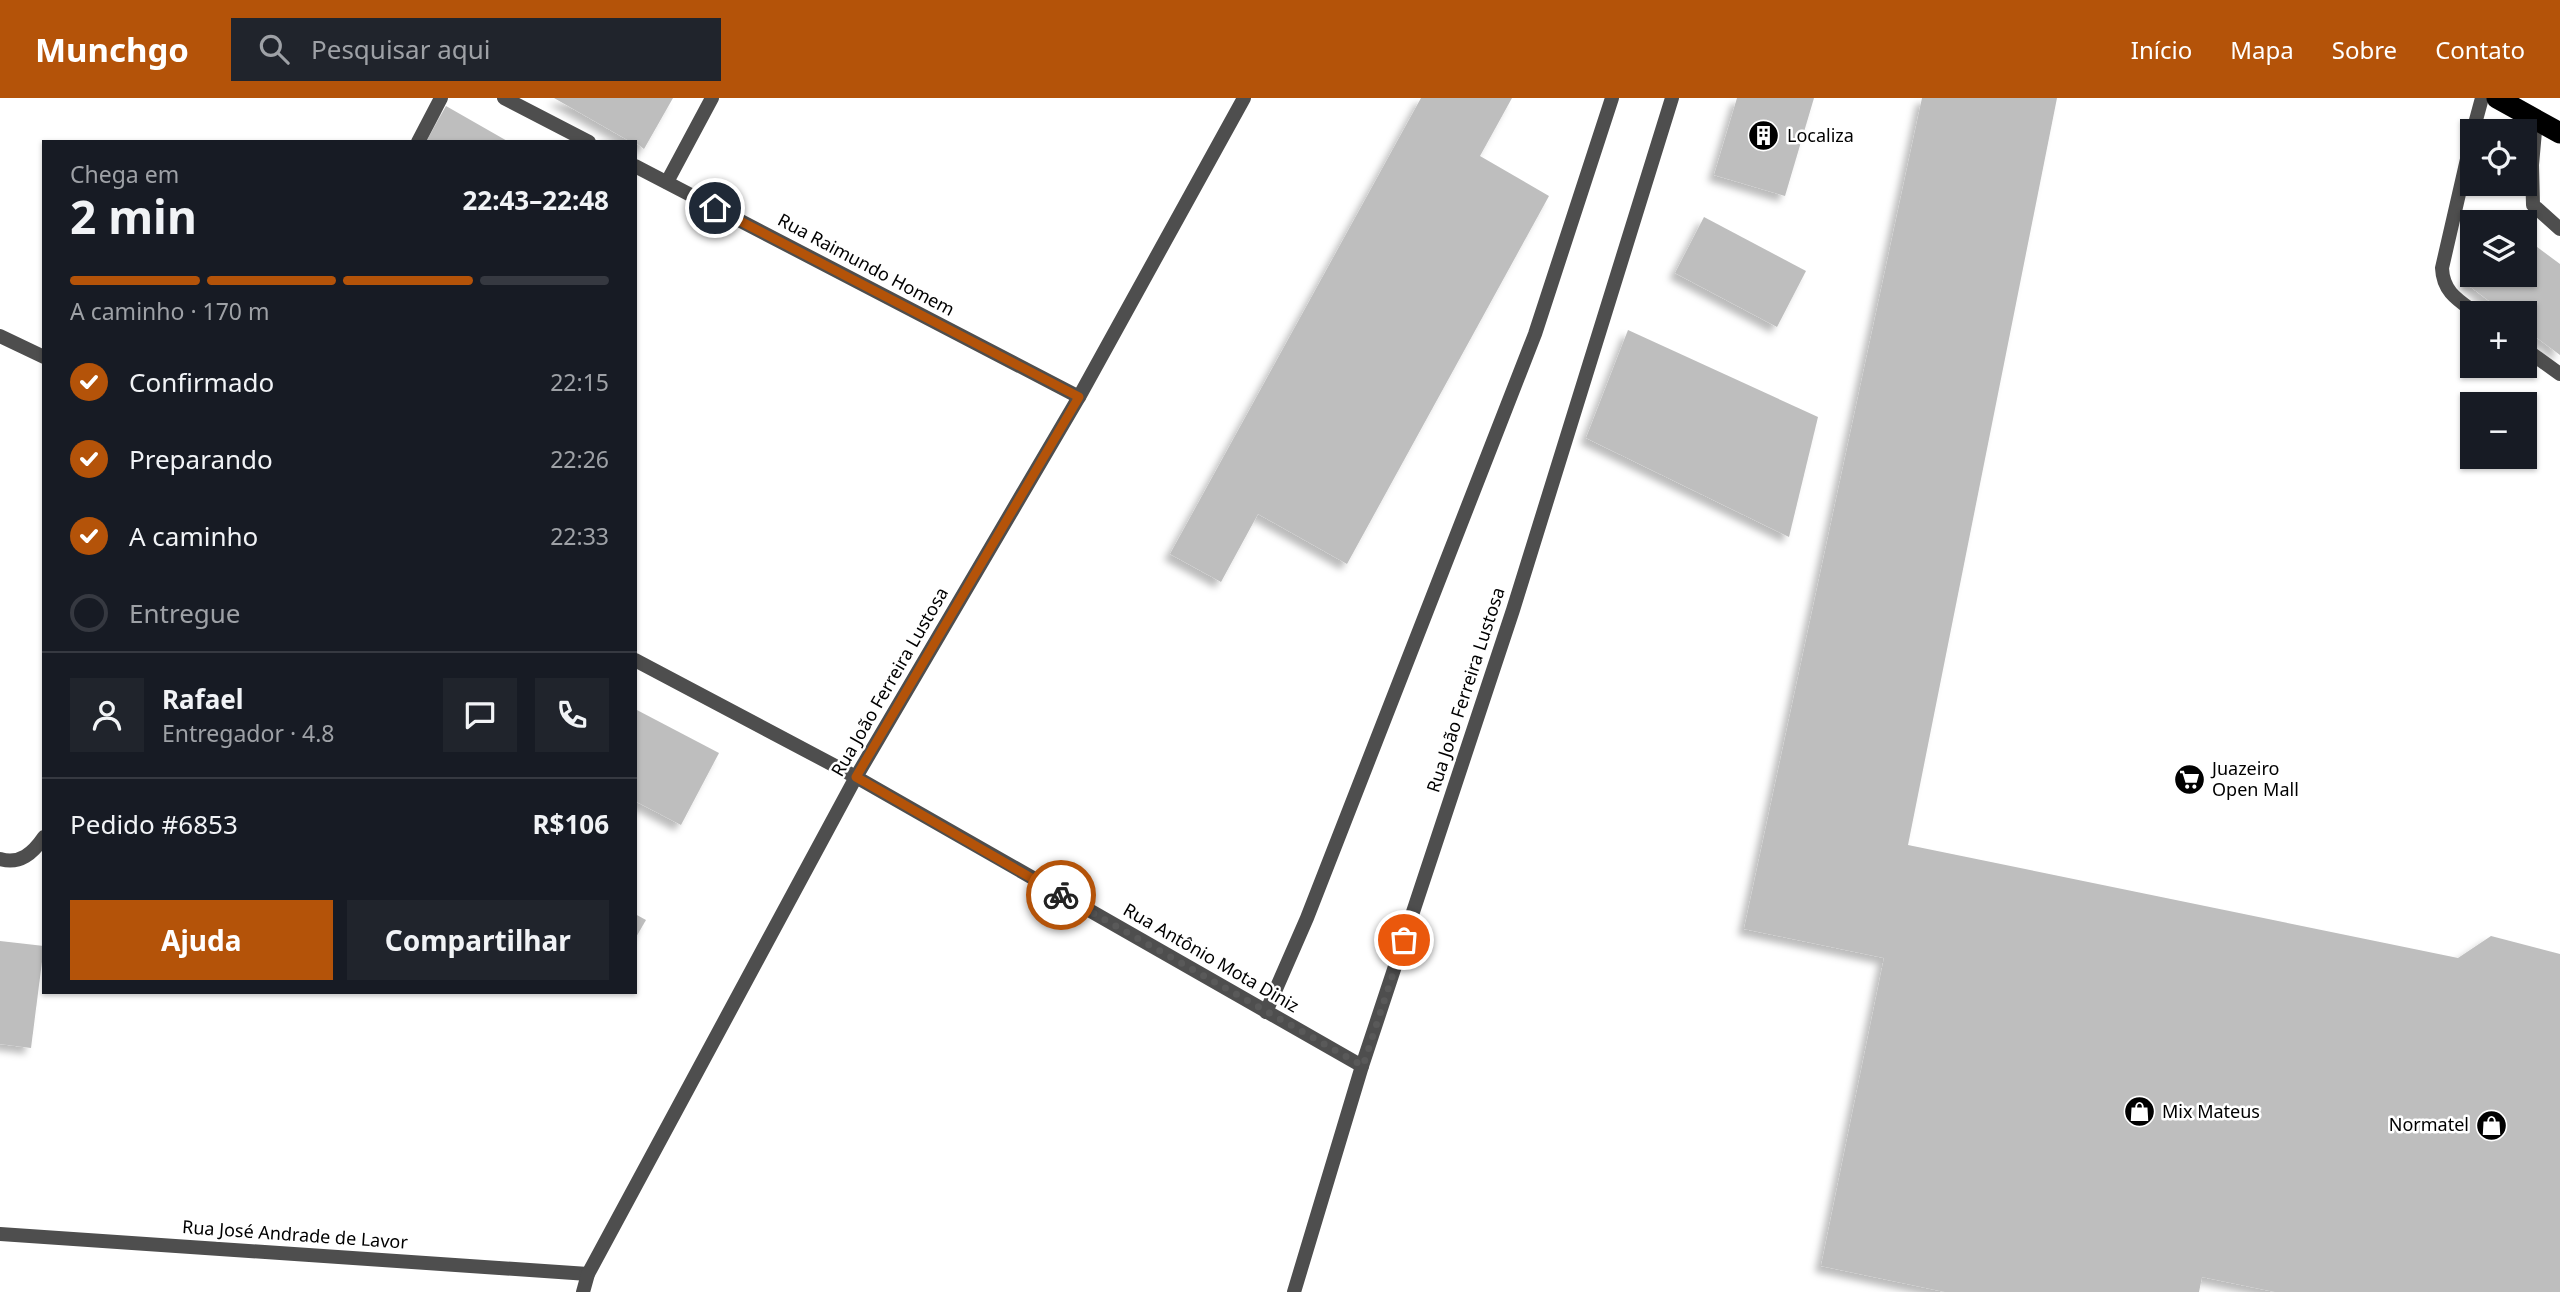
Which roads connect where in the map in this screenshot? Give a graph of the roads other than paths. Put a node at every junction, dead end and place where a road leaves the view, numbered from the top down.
1 (441, 98) edge
2 (505, 98) edge
3 (712, 98) edge
4 (1244, 98) edge
5 (1612, 98) edge
6 (1672, 98) edge
7 (2482, 98) edge
8 (2497, 98) edge
9 (2476, 119) edge
10 (2534, 119) edge
11 (2537, 121) edge
12 (2560, 133) edge
13 (419, 140) edge
14 (585, 140) edge
15 (637, 167) edge
16 (667, 182) junction
17 (2460, 189) edge
18 (2533, 196) edge
19 (2560, 229) edge
20 (2460, 301) edge
21 (0, 336) edge
22 (42, 356) edge
23 (2537, 358) edge
24 (2560, 374) edge
25 (1079, 397) junction
26 (637, 661) edge
27 (856, 777) junction
28 (42, 840) edge
29 (0, 859) edge
30 (1266, 1012) junction
31 (1363, 1066) junction
32 (0, 1234) edge
33 (588, 1273) junction
34 (583, 1292) edge
35 (1294, 1292) edge

1 - 13 street
2 - 14 street
3 - 16 street
4 - 25 street, Rua João Ferreira Lustosa
5 - 30 street
6 - 31 street, Rua João Ferreira Lustosa
7 - 9 street
8 - 10 highway
11 - 12 highway
15 - 16 street, Rua Raimundo Homem
16 - 25 street, Rua Raimundo Homem
17 - 20 street
18 - 19 street
21 - 22 street
23 - 24 street
25 - 27 street, Rua João Ferreira Lustosa
26 - 27 street, Rua Antônio Mota Diniz
27 - 30 street, Rua Antônio Mota Diniz
27 - 33 street, Rua João Ferreira Lustosa
28 - 29 street
30 - 31 street, Rua Antônio Mota Diniz
31 - 35 street, Rua João Ferreira Lustosa
32 - 33 street, Rua José Andrade de Lavor
33 - 34 street, Rua João Ferreira Lustosa

